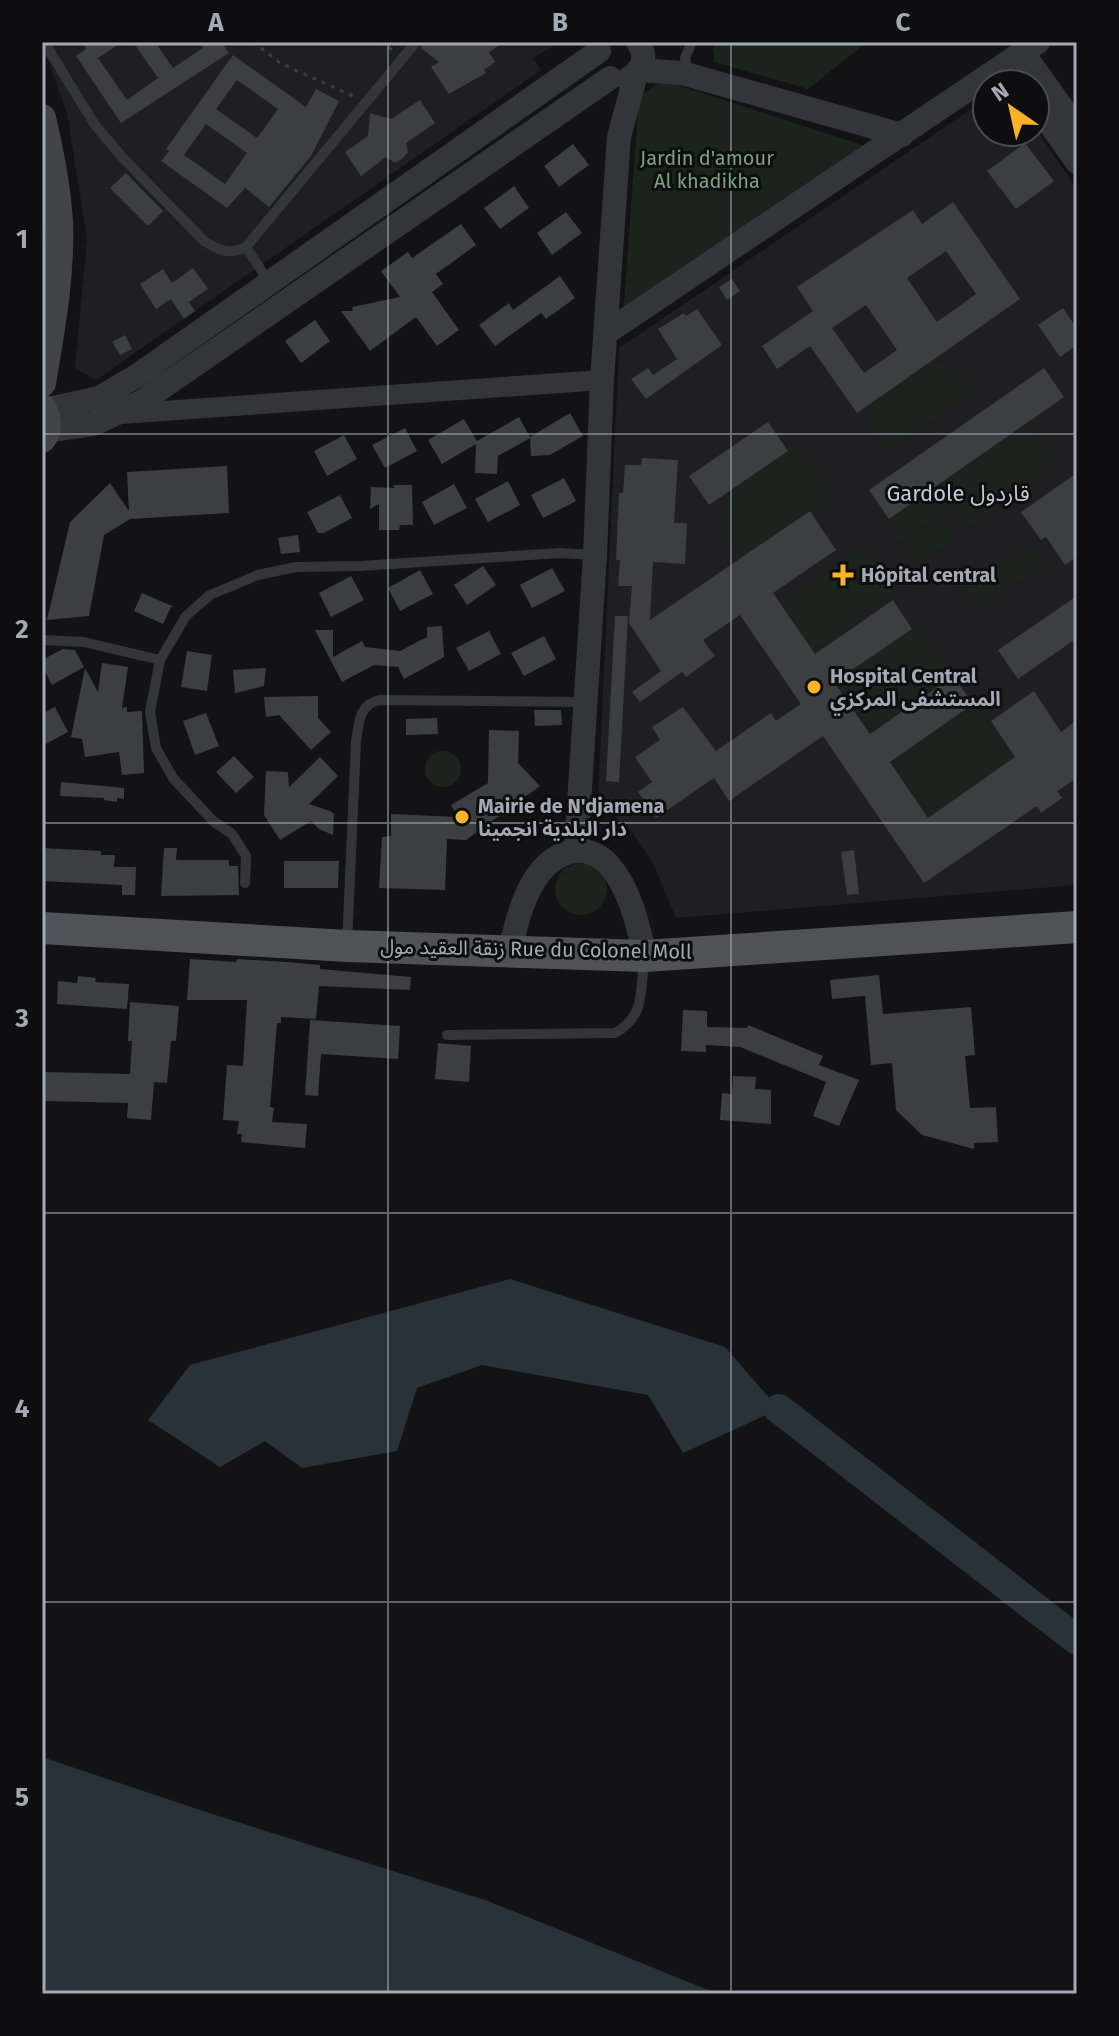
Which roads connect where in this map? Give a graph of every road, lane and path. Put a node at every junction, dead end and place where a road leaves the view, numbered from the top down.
1 (44, 42) edge
2 (253, 42) edge
3 (416, 42) edge
4 (692, 42) edge
5 (602, 47) edge
6 (1022, 53) edge
7 (630, 65) edge
8 (685, 74) junction
9 (366, 102) junction
10 (42, 118) edge
11 (1051, 125) edge
12 (1077, 129) edge
13 (902, 135) junction
14 (1077, 162) edge
15 (246, 247) junction
16 (270, 283) junction
17 (606, 333) junction
18 (602, 380) junction
19 (43, 414) edge
20 (117, 415) junction
21 (595, 555) junction
22 (42, 640) edge
23 (160, 660) junction
24 (586, 702) junction
25 (576, 850) junction
26 (245, 883) dead end
27 (1077, 927) edge
28 (42, 928) edge
29 (347, 946) junction
30 (510, 952) junction
31 (645, 956) junction
32 (447, 1035) dead end

1 - 15 lane
2 - 9 path
3 - 9 lane
4 - 8 lane
5 - 7 street
5 - 16 street
6 - 12 street
6 - 13 street
7 - 8 street
7 - 17 street
7 - 20 street
8 - 13 street
9 - 15 lane
10 - 19 main road
11 - 14 street
13 - 17 street
15 - 16 lane
16 - 19 street
17 - 18 street
18 - 20 street
18 - 21 street
19 - 20 street
21 - 23 lane
21 - 24 street
22 - 23 lane
23 - 26 lane
24 - 25 street
24 - 29 lane
25 - 30 street
25 - 31 street
27 - 31 main road, زنقة العقيد مول Rue du Colonel Moll
28 - 29 main road, زنقة العقيد مول Rue du Colonel Moll
29 - 30 main road, زنقة العقيد مول Rue du Colonel Moll
30 - 31 main road, زنقة العقيد مول Rue du Colonel Moll
31 - 32 lane

